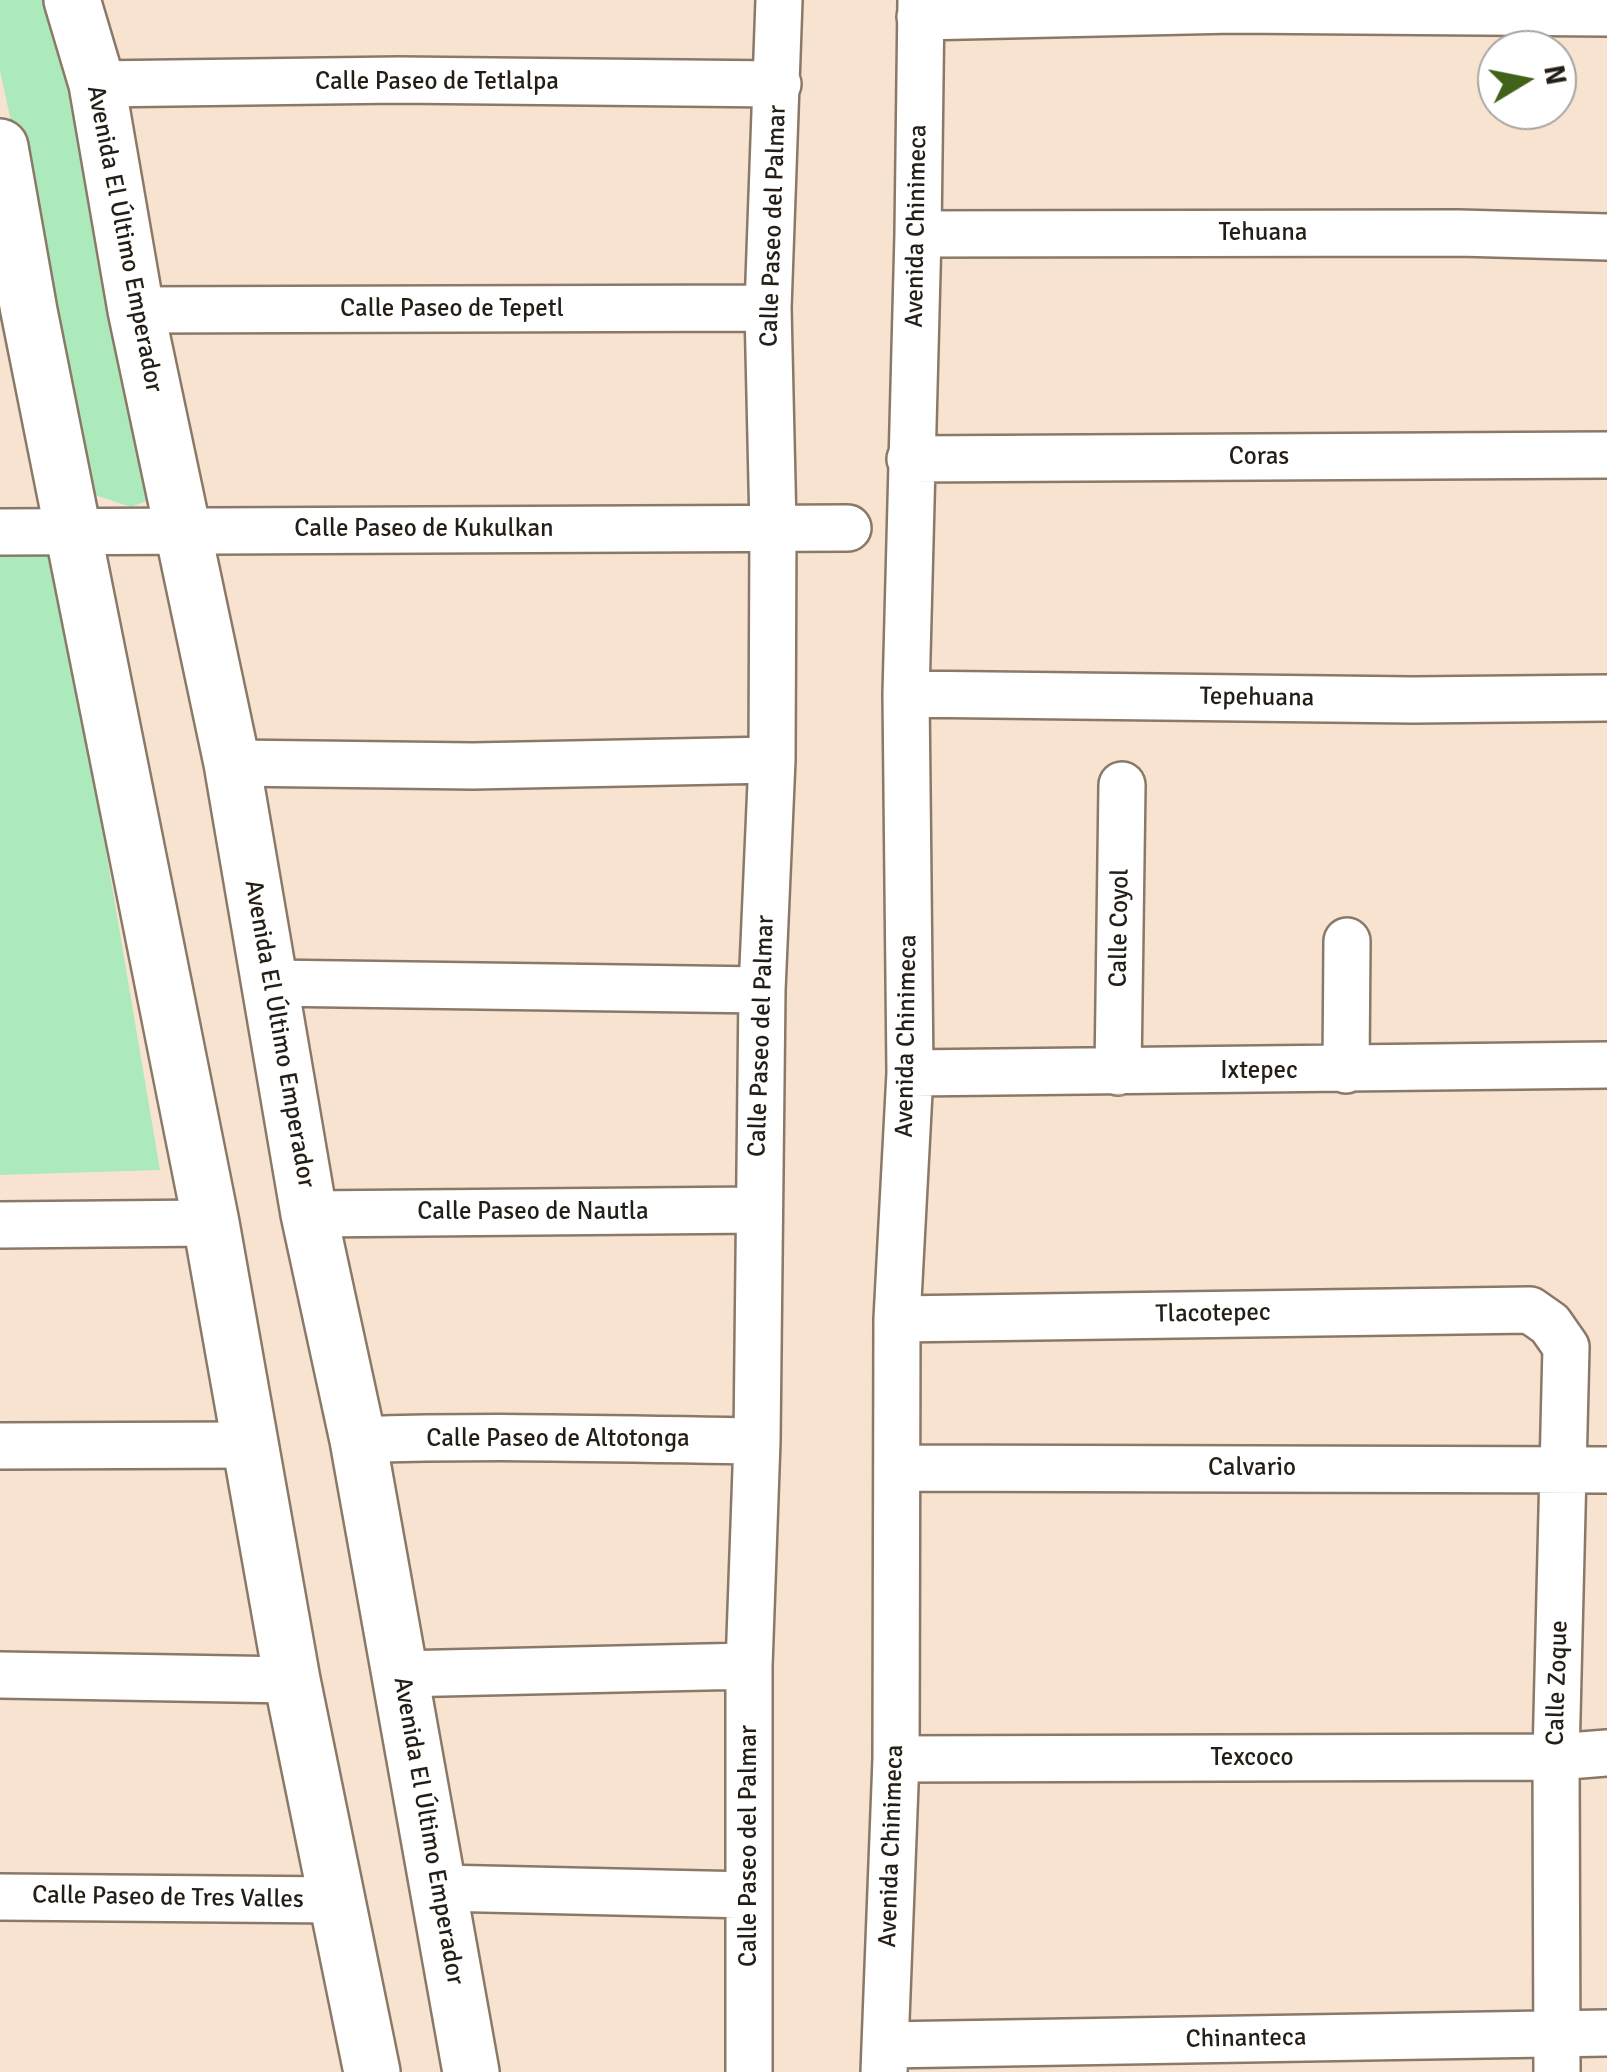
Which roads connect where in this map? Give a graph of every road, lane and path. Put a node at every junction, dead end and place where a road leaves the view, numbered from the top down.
1 (72, 0) edge
2 (779, 0) edge
3 (920, 8) edge
4 (1607, 13) edge
5 (96, 84) junction
6 (778, 84) junction
7 (0, 147) edge
8 (918, 234) junction
9 (1607, 237) edge
10 (768, 308) junction
11 (136, 310) junction
12 (15, 311) edge
13 (1607, 455) edge
14 (910, 459) junction
15 (773, 527) junction
16 (848, 528) dead end
17 (73, 531) junction
18 (181, 531) junction
19 (0, 532) edge
20 (906, 694) junction
21 (1607, 698) edge
22 (772, 760) junction
23 (232, 764) junction
24 (1122, 785) dead end
25 (1346, 941) dead end
26 (270, 983) junction
27 (762, 990) junction
28 (1607, 1065) edge
29 (1346, 1070) junction
30 (1118, 1072) junction
31 (910, 1073) junction
32 (758, 1210) junction
33 (309, 1214) junction
34 (210, 1223) junction
35 (0, 1225) edge
36 (1530, 1310) joint
37 (896, 1318) junction
38 (358, 1440) junction
39 (758, 1441) junction
40 (0, 1446) edge
41 (252, 1446) junction
42 (897, 1468) junction
43 (1586, 1469) edge
44 (749, 1666) junction
45 (398, 1674) junction
46 (0, 1675) edge
47 (292, 1680) junction
48 (1607, 1753) edge
49 (1556, 1757) junction
50 (896, 1759) junction
51 (440, 1888) junction
52 (749, 1895) junction
53 (0, 1896) edge
54 (336, 1900) junction
55 (1607, 2033) edge
56 (1558, 2053) edge
57 (884, 2058) edge
58 (372, 2072) edge
59 (471, 2072) edge
60 (749, 2072) edge

1 - 5 street, Avenida El Último Emperador
2 - 6 street, Calle Paseo del Palmar
3 - 4 street
3 - 8 street, Avenida Chinimeca
5 - 6 street, Calle Paseo de Tetlalpa
5 - 11 street, Avenida El Último Emperador
6 - 10 street, Calle Paseo del Palmar
7 - 12 street
8 - 9 street, Tehuana
8 - 14 street, Avenida Chinimeca
10 - 11 street, Calle Paseo de Tepetl
10 - 15 street, Calle Paseo del Palmar
11 - 18 street, Avenida El Último Emperador
12 - 17 street
13 - 14 street, Coras
14 - 20 street, Avenida Chinimeca
15 - 16 street, Calle Paseo de Kukulkan
15 - 18 street, Calle Paseo de Kukulkan
15 - 22 street, Calle Paseo del Palmar
17 - 18 street, Calle Paseo de Kukulkan
17 - 19 street, Calle Paseo de Kukulkan
17 - 34 street
18 - 23 street, Avenida El Último Emperador
20 - 21 street, Tepehuana
20 - 31 street, Avenida Chinimeca
22 - 23 street
22 - 27 street, Calle Paseo del Palmar
23 - 26 street, Avenida El Último Emperador
24 - 30 street, Calle Coyol
25 - 29 street
26 - 27 street
26 - 33 street, Avenida El Último Emperador
27 - 32 street, Calle Paseo del Palmar
28 - 29 street, Ixtepec
29 - 30 street, Ixtepec
30 - 31 street, Ixtepec
31 - 37 street, Avenida Chinimeca
32 - 33 street, Calle Paseo de Nautla
32 - 39 street, Calle Paseo del Palmar
33 - 38 street, Avenida El Último Emperador
34 - 35 street
34 - 41 street
36 - 37 street, Tlacotepec
36 - 43 street, Calle Zoque
37 - 42 street, Avenida Chinimeca
38 - 39 street, Calle Paseo de Altotonga
38 - 45 street, Avenida El Último Emperador
39 - 44 street, Calle Paseo del Palmar
40 - 41 street
41 - 47 street
42 - 43 street, Calvario
42 - 50 street, Avenida Chinimeca
43 - 49 street, Calle Zoque
44 - 45 street
44 - 52 street, Calle Paseo del Palmar
45 - 51 street, Avenida El Último Emperador
46 - 47 street
47 - 54 street
48 - 49 street, Texcoco
49 - 50 street, Texcoco
49 - 56 street, Calle Zoque
50 - 57 street, Avenida Chinimeca
51 - 52 street
51 - 59 street, Avenida El Último Emperador
52 - 60 street, Calle Paseo del Palmar
53 - 54 street, Calle Paseo de Tres Valles
54 - 58 street
55 - 56 street, Chinanteca
56 - 57 street, Chinanteca

